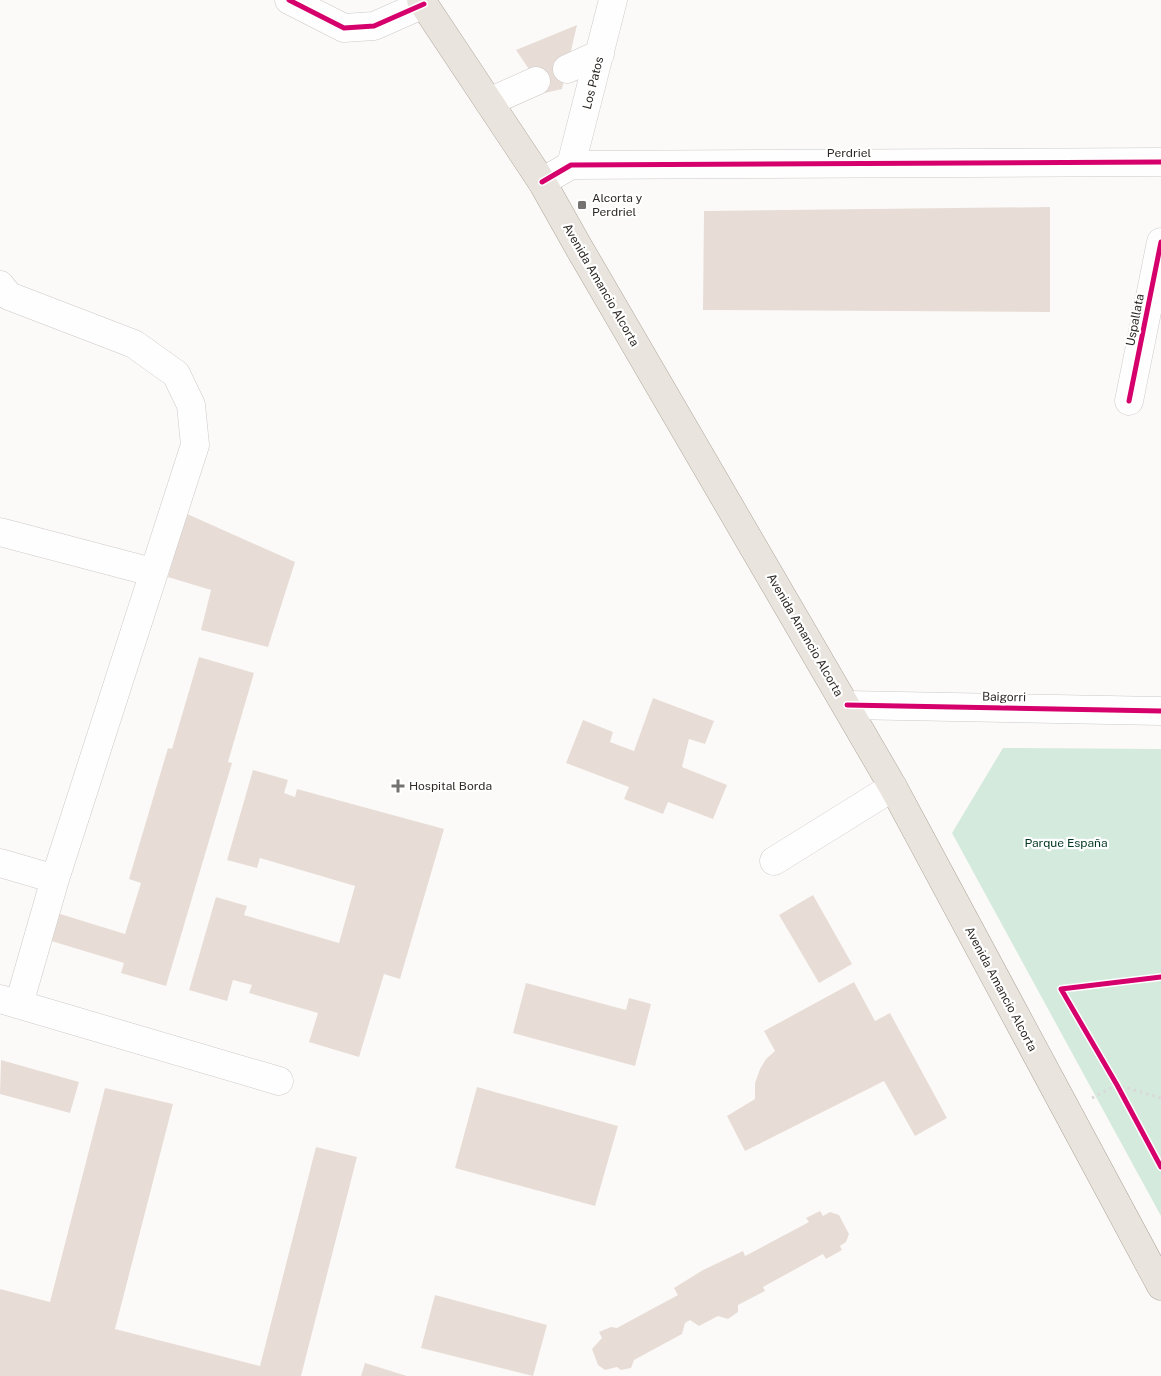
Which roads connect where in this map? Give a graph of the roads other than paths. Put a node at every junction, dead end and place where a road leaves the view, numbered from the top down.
1 (289, 0) edge
2 (613, 0) edge
3 (422, 2) edge
4 (600, 54) junction
5 (567, 68) dead end
6 (536, 82) dead end
7 (489, 102) junction
8 (1161, 162) edge
9 (571, 165) junction
10 (542, 182) junction
11 (1161, 242) edge
12 (0, 285) edge
13 (1130, 401) dead end
14 (0, 532) edge
15 (152, 572) junction
16 (846, 705) junction
17 (1161, 710) edge
18 (893, 787) junction
19 (774, 860) dead end
20 (0, 864) edge
21 (54, 879) junction
22 (9, 1001) edge
23 (279, 1081) dead end
24 (1161, 1286) edge

1 - 3 street
2 - 4 street, Los Patos
3 - 7 main road, Avenida Amancio Alcorta
4 - 5 street
4 - 9 street, Los Patos
6 - 7 street
7 - 10 main road, Avenida Amancio Alcorta
8 - 9 street, Perdriel
9 - 10 street
10 - 16 main road, Avenida Amancio Alcorta
11 - 13 street, Uspallata
12 - 15 street
14 - 15 street
15 - 21 street
16 - 17 street, Baigorri
16 - 18 main road, Avenida Amancio Alcorta
18 - 19 street
18 - 24 main road, Avenida Amancio Alcorta
20 - 21 street
21 - 22 street
22 - 23 street

